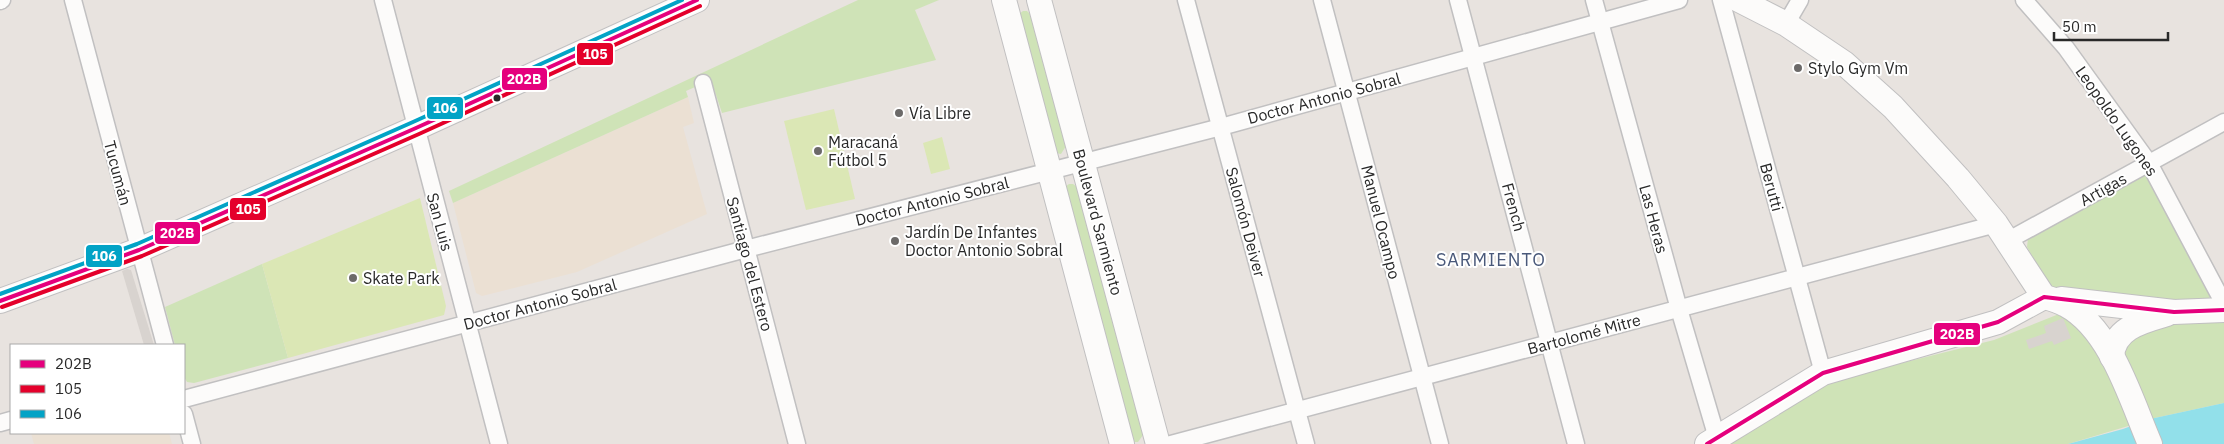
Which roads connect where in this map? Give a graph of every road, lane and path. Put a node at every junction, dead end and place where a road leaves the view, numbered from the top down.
1 (73, 0) edge
2 (383, 0) edge
3 (1039, 0) edge
4 (1186, 0) edge
5 (1322, 0) edge
6 (1458, 0) edge
7 (1594, 0) edge
8 (1680, 0) edge
9 (1721, 0) edge
10 (1739, 0) edge
11 (1800, 0) edge
12 (2024, 0) edge
13 (692, 1) edge
14 (1008, 1) edge
15 (1600, 21) junction
16 (1786, 24) junction
17 (1475, 57) junction
18 (703, 83) dead end
19 (1348, 92) junction
20 (2224, 122) edge
21 (1221, 126) junction
22 (416, 128) junction
23 (1082, 163) junction
24 (2149, 163) junction
25 (1050, 171) junction
26 (2002, 233) junction
27 (746, 249) junction
28 (139, 250) junction
29 (1797, 277) junction
30 (2044, 297) junction
31 (0, 301) edge
32 (2224, 304) edge
33 (1679, 309) junction
34 (2224, 310) edge
35 (2174, 312) junction
36 (467, 323) junction
37 (165, 344) edge
38 (1550, 344) junction
39 (2115, 364) junction
40 (1824, 373) junction
41 (1421, 378) junction
42 (185, 399) edge
43 (1296, 410) junction
44 (185, 418) edge
45 (1712, 441) edge
46 (192, 444) edge
47 (499, 444) edge
48 (797, 444) edge
49 (1122, 444) edge
50 (1158, 444) edge
51 (1171, 444) edge
52 (1306, 444) edge
53 (1440, 444) edge
54 (1576, 444) edge
55 (2150, 444) edge

1 - 28 street, Tucumán
2 - 22 street, San Luis
3 - 23 main road, Boulevard Sarmiento
4 - 21 street, Salomón Deiver
5 - 19 street, Manuel Ocampo
6 - 17 street, French
7 - 15 street, Las Heras
8 - 15 street, Doctor Antonio Sobral
9 - 29 street, Berutti
10 - 16 main road
11 - 16 street
12 - 24 street, Leopoldo Lugones
13 - 22 main road
14 - 25 main road, Boulevard Sarmiento
15 - 17 street, Doctor Antonio Sobral
15 - 33 street, Las Heras
16 - 26 main road
17 - 19 street, Doctor Antonio Sobral
17 - 38 street, French
18 - 27 street, Santiago del Estero
19 - 21 street, Doctor Antonio Sobral
19 - 41 street, Manuel Ocampo
20 - 24 street, Artigas
21 - 23 street, Doctor Antonio Sobral
21 - 43 street, Salomón Deiver
22 - 28 main road
22 - 36 street, San Luis
23 - 25 street, Doctor Antonio Sobral
23 - 50 main road, Boulevard Sarmiento
24 - 26 street, Artigas
24 - 32 street, Leopoldo Lugones
25 - 27 street, Doctor Antonio Sobral
25 - 49 main road, Boulevard Sarmiento
26 - 29 street, Bartolomé Mitre
26 - 30 main road
27 - 36 street, Doctor Antonio Sobral
27 - 48 street, Santiago del Estero
28 - 31 main road
28 - 37 street, Tucumán
29 - 33 street, Bartolomé Mitre
29 - 40 street, Berutti
30 - 35 main road
30 - 39 main road
30 - 40 main road
33 - 38 street, Bartolomé Mitre
33 - 45 street, Las Heras
34 - 35 main road
35 - 39 main road
36 - 42 street, Doctor Antonio Sobral
36 - 47 street, San Luis
38 - 41 street, Bartolomé Mitre
38 - 54 street, French
39 - 55 main road
40 - 45 main road
41 - 43 street, Bartolomé Mitre
41 - 53 street, Manuel Ocampo
43 - 51 street, Bartolomé Mitre
43 - 52 street, Salomón Deiver
44 - 46 street

